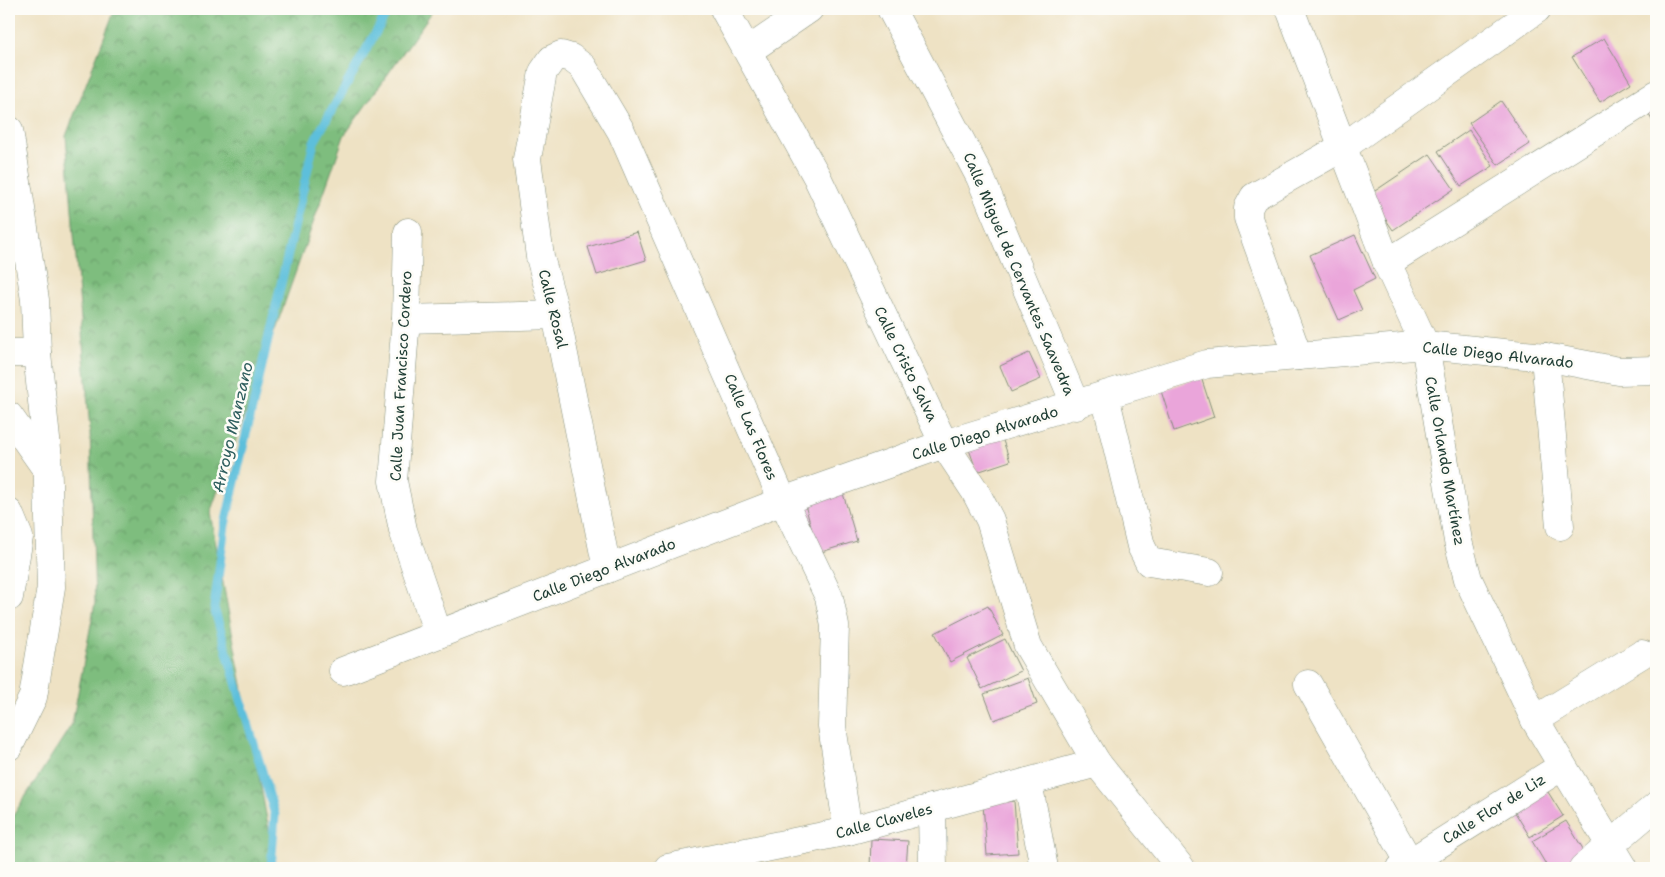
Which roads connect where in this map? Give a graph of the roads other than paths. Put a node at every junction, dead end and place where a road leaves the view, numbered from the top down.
1 (724, 9) edge
2 (809, 9) edge
3 (891, 9) edge
4 (1290, 9) edge
5 (1538, 9) edge
6 (748, 51) junction
7 (561, 55) joint
8 (1656, 94) edge
9 (9, 130) edge
10 (1343, 147) junction
11 (408, 232) dead end
12 (1387, 263) junction
13 (556, 316) junction
14 (406, 319) junction
15 (1425, 345) junction
16 (9, 353) edge
17 (37, 353) junction
18 (1298, 356) junction
19 (1545, 357) junction
20 (1656, 370) edge
21 (1105, 396) junction
22 (1076, 406) junction
23 (9, 416) edge
24 (944, 444) junction
25 (47, 470) junction
26 (783, 501) junction
27 (9, 513) edge
28 (1560, 526) dead end
29 (607, 569) junction
30 (1209, 572) dead end
31 (9, 597) edge
32 (438, 634) junction
33 (1642, 654) dead end
34 (343, 671) dead end
35 (1308, 684) dead end
36 (1534, 720) junction
37 (9, 746) edge
38 (1097, 763) junction
39 (1561, 766) junction
40 (1028, 782) junction
41 (1656, 806) edge
42 (932, 808) junction
43 (848, 831) junction
44 (1611, 844) junction
45 (724, 862) edge
46 (1405, 866) edge
47 (668, 868) edge
48 (933, 868) edge
49 (1044, 868) edge
50 (1181, 868) edge
51 (1583, 868) edge
52 (1624, 868) edge

1 - 6 street, Calle Cristo Salva
2 - 6 street
3 - 22 street, Calle Miguel de Cervantes Saavedra
4 - 10 street, Calle Orlando Martínez
5 - 10 street
6 - 24 street, Calle Cristo Salva
7 - 13 street, Calle Rosal
7 - 26 street, Calle Las Flores
8 - 12 street
9 - 17 street
10 - 12 street, Calle Orlando Martínez
10 - 18 street
11 - 14 street, Calle Juan Francisco Cordero
12 - 15 street, Calle Orlando Martínez
13 - 14 street
13 - 29 street, Calle Rosal
14 - 32 street, Calle Juan Francisco Cordero
15 - 18 street, Calle Diego Alvarado
15 - 19 street, Calle Diego Alvarado
15 - 36 street, Calle Orlando Martínez
16 - 17 street
17 - 25 street
18 - 21 street, Calle Diego Alvarado
19 - 20 street, Calle Diego Alvarado
19 - 28 street
21 - 22 street, Calle Diego Alvarado
21 - 30 street
22 - 24 street, Calle Diego Alvarado
23 - 25 street
24 - 26 street, Calle Diego Alvarado
24 - 38 street, Calle Cristo Salva
25 - 37 street
26 - 29 street, Calle Diego Alvarado
26 - 43 street, Calle Las Flores
27 - 31 street
29 - 32 street, Calle Diego Alvarado
32 - 34 street, Calle Diego Alvarado
33 - 36 street
35 - 46 street
36 - 39 street, Calle Orlando Martínez
38 - 40 street, Calle Claveles
38 - 50 street, Calle Cristo Salva
39 - 44 street, Calle Orlando Martínez
39 - 46 street, Calle Flor de Liz
40 - 42 street, Calle Claveles
40 - 49 street
41 - 44 street
42 - 43 street, Calle Claveles
42 - 48 street
43 - 45 street, Calle Claveles
44 - 51 street
44 - 52 street, Calle Orlando Martínez
45 - 47 street, Calle Claveles

